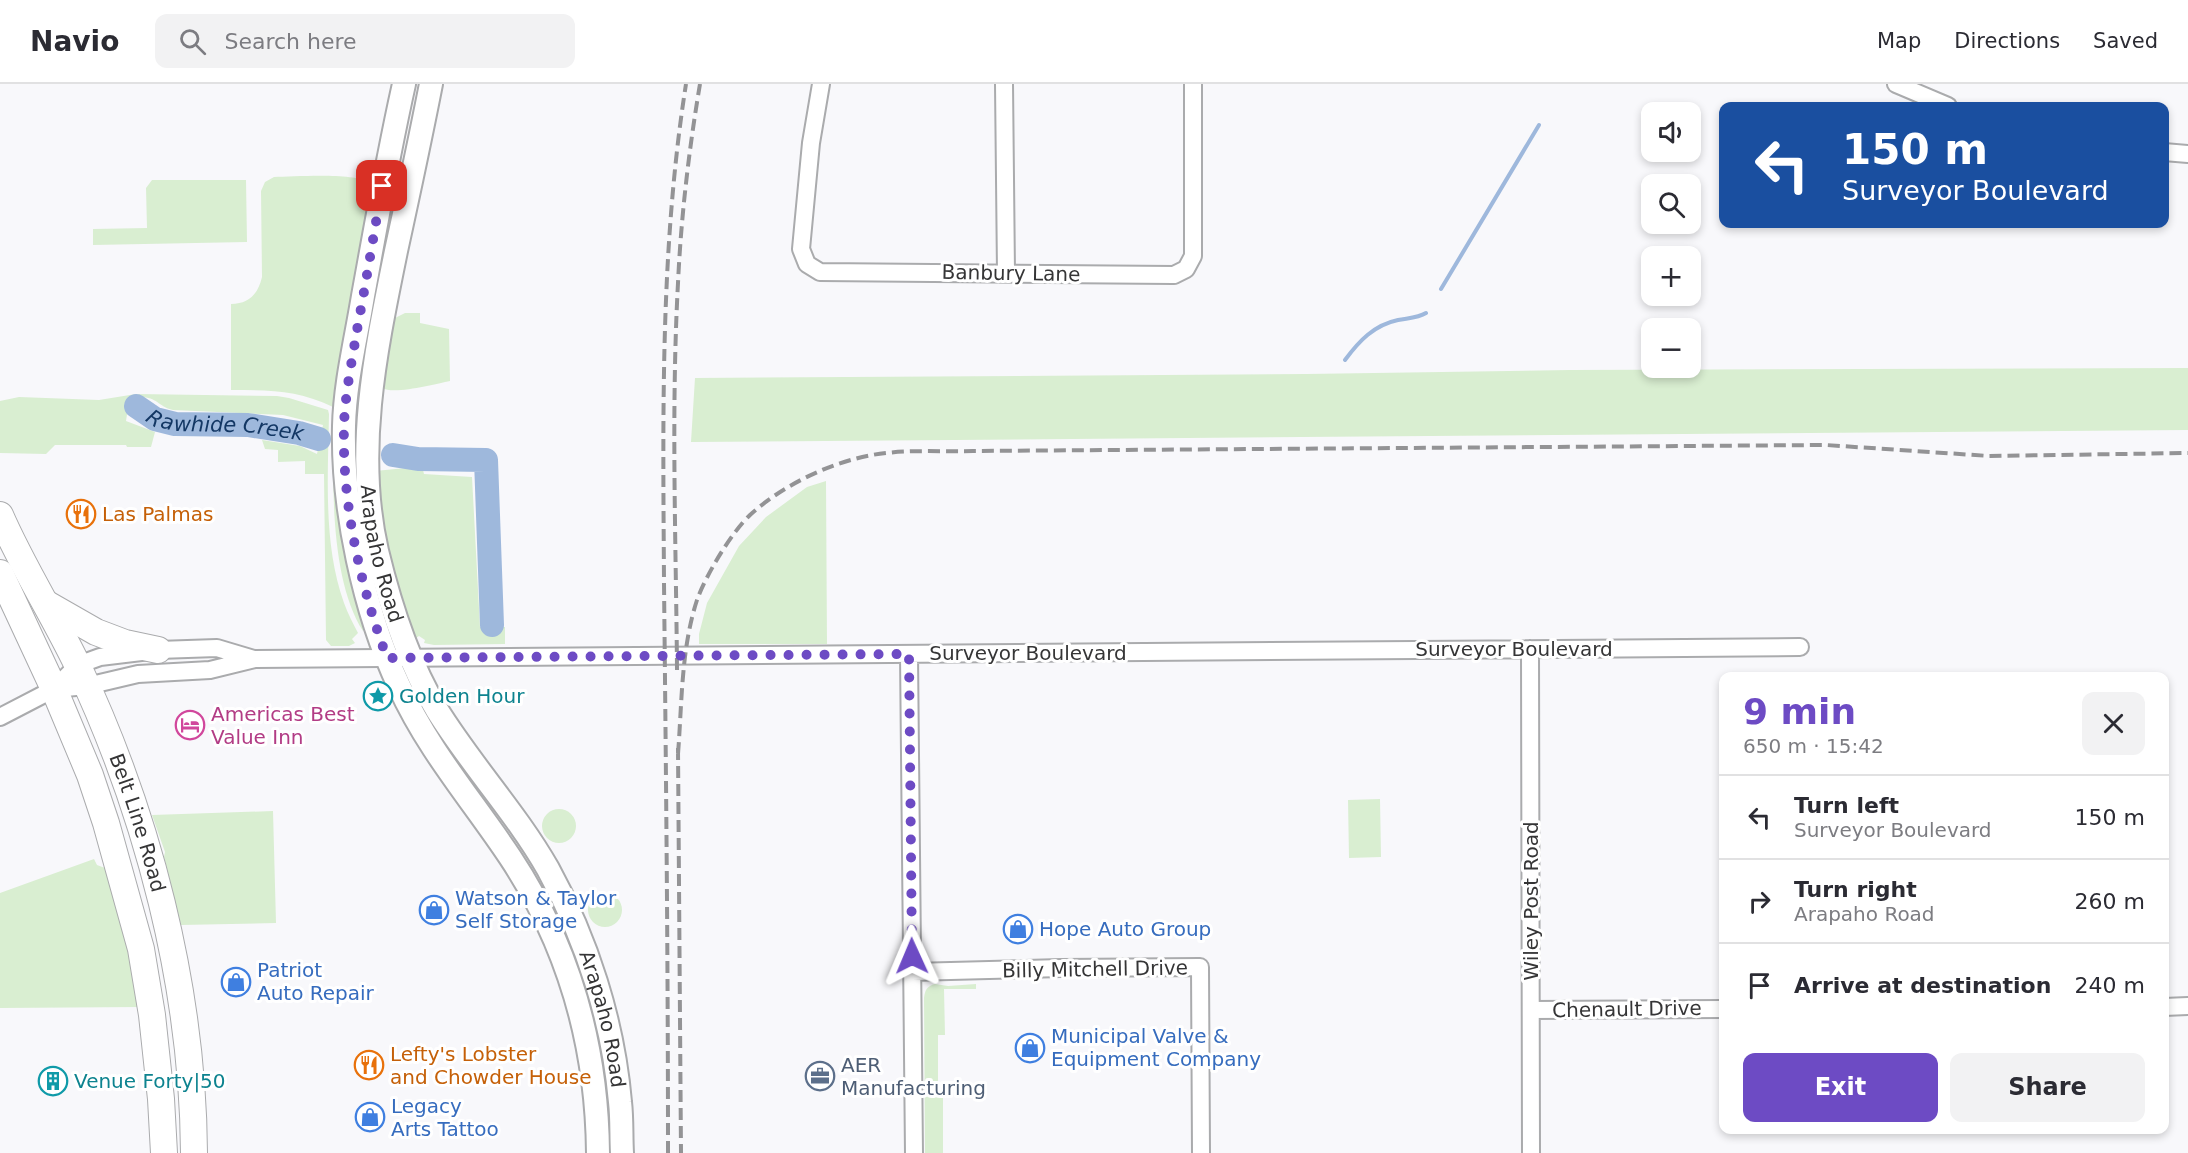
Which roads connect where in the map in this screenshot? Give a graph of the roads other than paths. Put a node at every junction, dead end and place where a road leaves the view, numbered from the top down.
1 (404, 84) edge
2 (431, 84) edge
3 (821, 84) edge
4 (1004, 84) edge
5 (1193, 84) edge
6 (1896, 84) edge
7 (1939, 102) edge
8 (2169, 152) edge
9 (2188, 154) edge
10 (1006, 273) junction
11 (0, 515) edge
12 (0, 573) edge
13 (47, 604) junction
14 (1800, 647) dead end
15 (1530, 649) junction
16 (158, 650) junction
17 (909, 654) junction
18 (387, 658) junction
19 (255, 659) junction
20 (411, 659) junction
21 (82, 675) junction
22 (54, 689) junction
23 (0, 717) edge
24 (566, 903) junction
25 (545, 914) junction
26 (170, 943) junction
27 (141, 949) junction
28 (912, 972) junction
29 (2188, 1006) edge
30 (2169, 1007) edge
31 (1719, 1009) edge
32 (1531, 1010) junction
33 (164, 1153) edge
34 (194, 1153) edge
35 (598, 1153) edge
36 (622, 1153) edge
37 (914, 1153) edge
38 (1201, 1153) edge
39 (1531, 1153) edge

1 - 18 main road, Arapaho Road
2 - 20 main road, Arapaho Road
3 - 10 street, Banbury Lane
4 - 10 street
5 - 10 street, Banbury Lane
6 - 7 street
8 - 9 street
11 - 13 main road, Belt Line Road
12 - 22 main road, Belt Line Road
13 - 16 main road
13 - 21 main road, Belt Line Road
14 - 15 street, Surveyor Boulevard
15 - 17 street, Surveyor Boulevard
15 - 32 street, Wiley Post Road
16 - 19 street, Surveyor Boulevard
16 - 21 street, Surveyor Boulevard
17 - 20 street, Surveyor Boulevard
17 - 28 street
18 - 19 street, Surveyor Boulevard
18 - 20 street, Surveyor Boulevard
18 - 25 main road, Arapaho Road
19 - 21 street, Surveyor Boulevard
20 - 24 main road, Arapaho Road
21 - 22 street, Surveyor Boulevard
21 - 26 main road, Belt Line Road
22 - 23 street, Surveyor Boulevard
22 - 27 main road, Belt Line Road
24 - 25 main road
24 - 36 main road, Arapaho Road
25 - 35 main road, Arapaho Road
26 - 27 main road
26 - 34 main road, Belt Line Road
27 - 33 main road, Belt Line Road
28 - 37 street
28 - 38 street, Billy Mitchell Drive
29 - 30 street
31 - 32 street, Chenault Drive
32 - 39 street, Wiley Post Road

